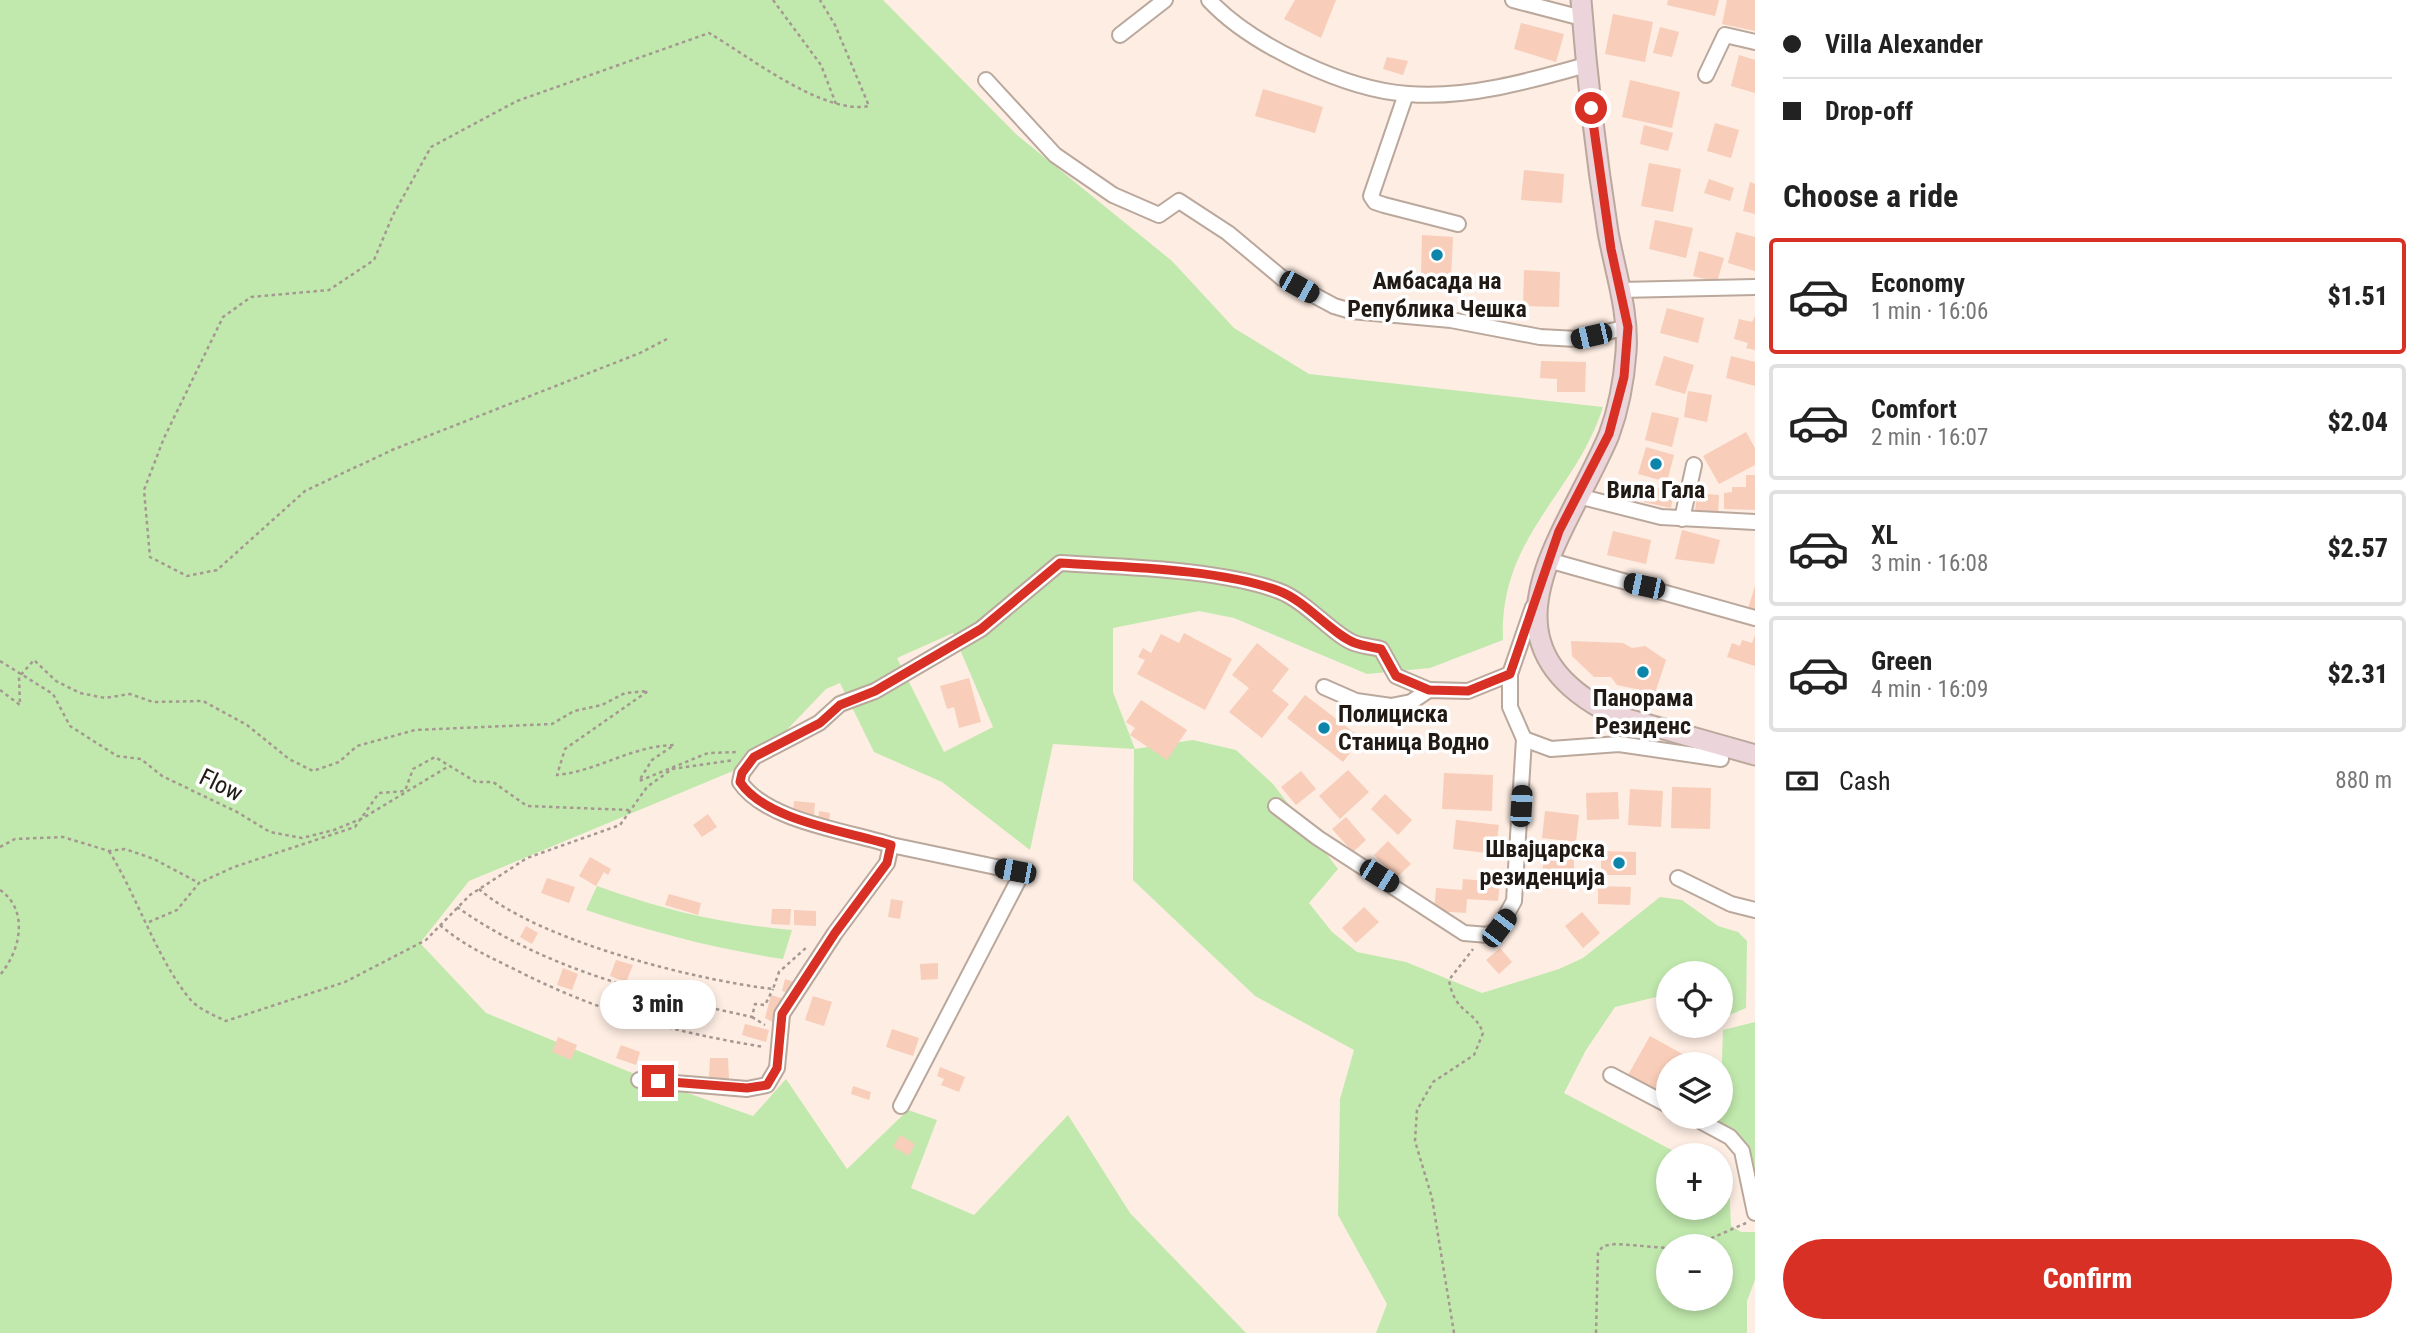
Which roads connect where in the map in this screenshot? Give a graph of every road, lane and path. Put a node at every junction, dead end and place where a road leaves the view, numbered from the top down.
1 (773, 0) edge
2 (820, 0) edge
3 (1165, 0) edge
4 (1209, 0) edge
5 (1513, 0) edge
6 (1582, 9) edge
7 (1120, 35) dead end
8 (1755, 41) edge
9 (1586, 65) junction
10 (1706, 75) dead end
11 (986, 80) dead end
12 (1406, 94) junction
13 (836, 104) junction
14 (1458, 224) dead end
15 (1755, 288) edge
16 (1620, 290) junction
17 (1628, 327) junction
18 (667, 339) dead end
19 (1694, 465) dead end
20 (1578, 496) junction
21 (1682, 519) junction
22 (1755, 522) edge
23 (1548, 560) junction
24 (1538, 594) junction
25 (1755, 618) edge
26 (0, 661) edge
27 (22, 674) junction
28 (1510, 674) junction
29 (1324, 687) dead end
30 (0, 690) edge
31 (1429, 690) junction
32 (1524, 739) junction
33 (768, 749) junction
34 (1755, 755) edge
35 (754, 757) junction
36 (1721, 759) dead end
37 (449, 766) junction
38 (1276, 806) dead end
39 (629, 810) junction
40 (360, 820) junction
41 (891, 845) junction
42 (0, 847) edge
43 (109, 851) junction
44 (1678, 878) dead end
45 (199, 883) junction
46 (479, 889) junction
47 (0, 890) edge
48 (457, 907) junction
49 (1755, 910) edge
50 (147, 922) junction
51 (440, 925) junction
52 (1488, 935) junction
53 (809, 945) dead end
54 (0, 975) edge
55 (773, 989) junction
56 (752, 1017) junction
57 (772, 1032) dead end
58 (768, 1040) dead end
59 (1611, 1075) dead end
60 (639, 1080) dead end
61 (1656, 1099) edge
62 (901, 1106) dead end
63 (1716, 1129) edge
64 (1755, 1213) edge
65 (1755, 1219) edge
66 (1720, 1234) edge
67 (1656, 1248) edge
68 (1454, 1333) edge
69 (1596, 1333) edge

1 - 13 path
2 - 13 path
3 - 7 street
4 - 12 street
5 - 6 street
6 - 9 street
8 - 10 street
9 - 12 street
9 - 16 street
11 - 17 street
12 - 14 street
13 - 18 path
15 - 16 street
16 - 17 street
17 - 20 street
19 - 21 street
20 - 21 street
20 - 23 street
21 - 22 street
23 - 24 street
23 - 25 street
24 - 28 street
24 - 34 street
26 - 27 path, Flow
27 - 30 path
27 - 33 path
27 - 40 path, Flow
28 - 31 street
28 - 32 street
29 - 31 street
31 - 33 street
32 - 36 street
32 - 52 street
33 - 35 street
35 - 39 path
35 - 41 street
37 - 39 path
37 - 40 path, Flow
37 - 40 path
38 - 52 street
39 - 46 path
40 - 45 path
41 - 60 street
41 - 62 street
42 - 43 path
43 - 45 path
43 - 50 path
44 - 49 street
45 - 50 path
46 - 48 path
46 - 55 path
47 - 54 path
48 - 51 path
48 - 56 path
50 - 51 path
51 - 58 path
52 - 68 path
53 - 55 path
55 - 56 path
56 - 57 path
59 - 61 street
63 - 64 street
65 - 66 path
67 - 69 path

